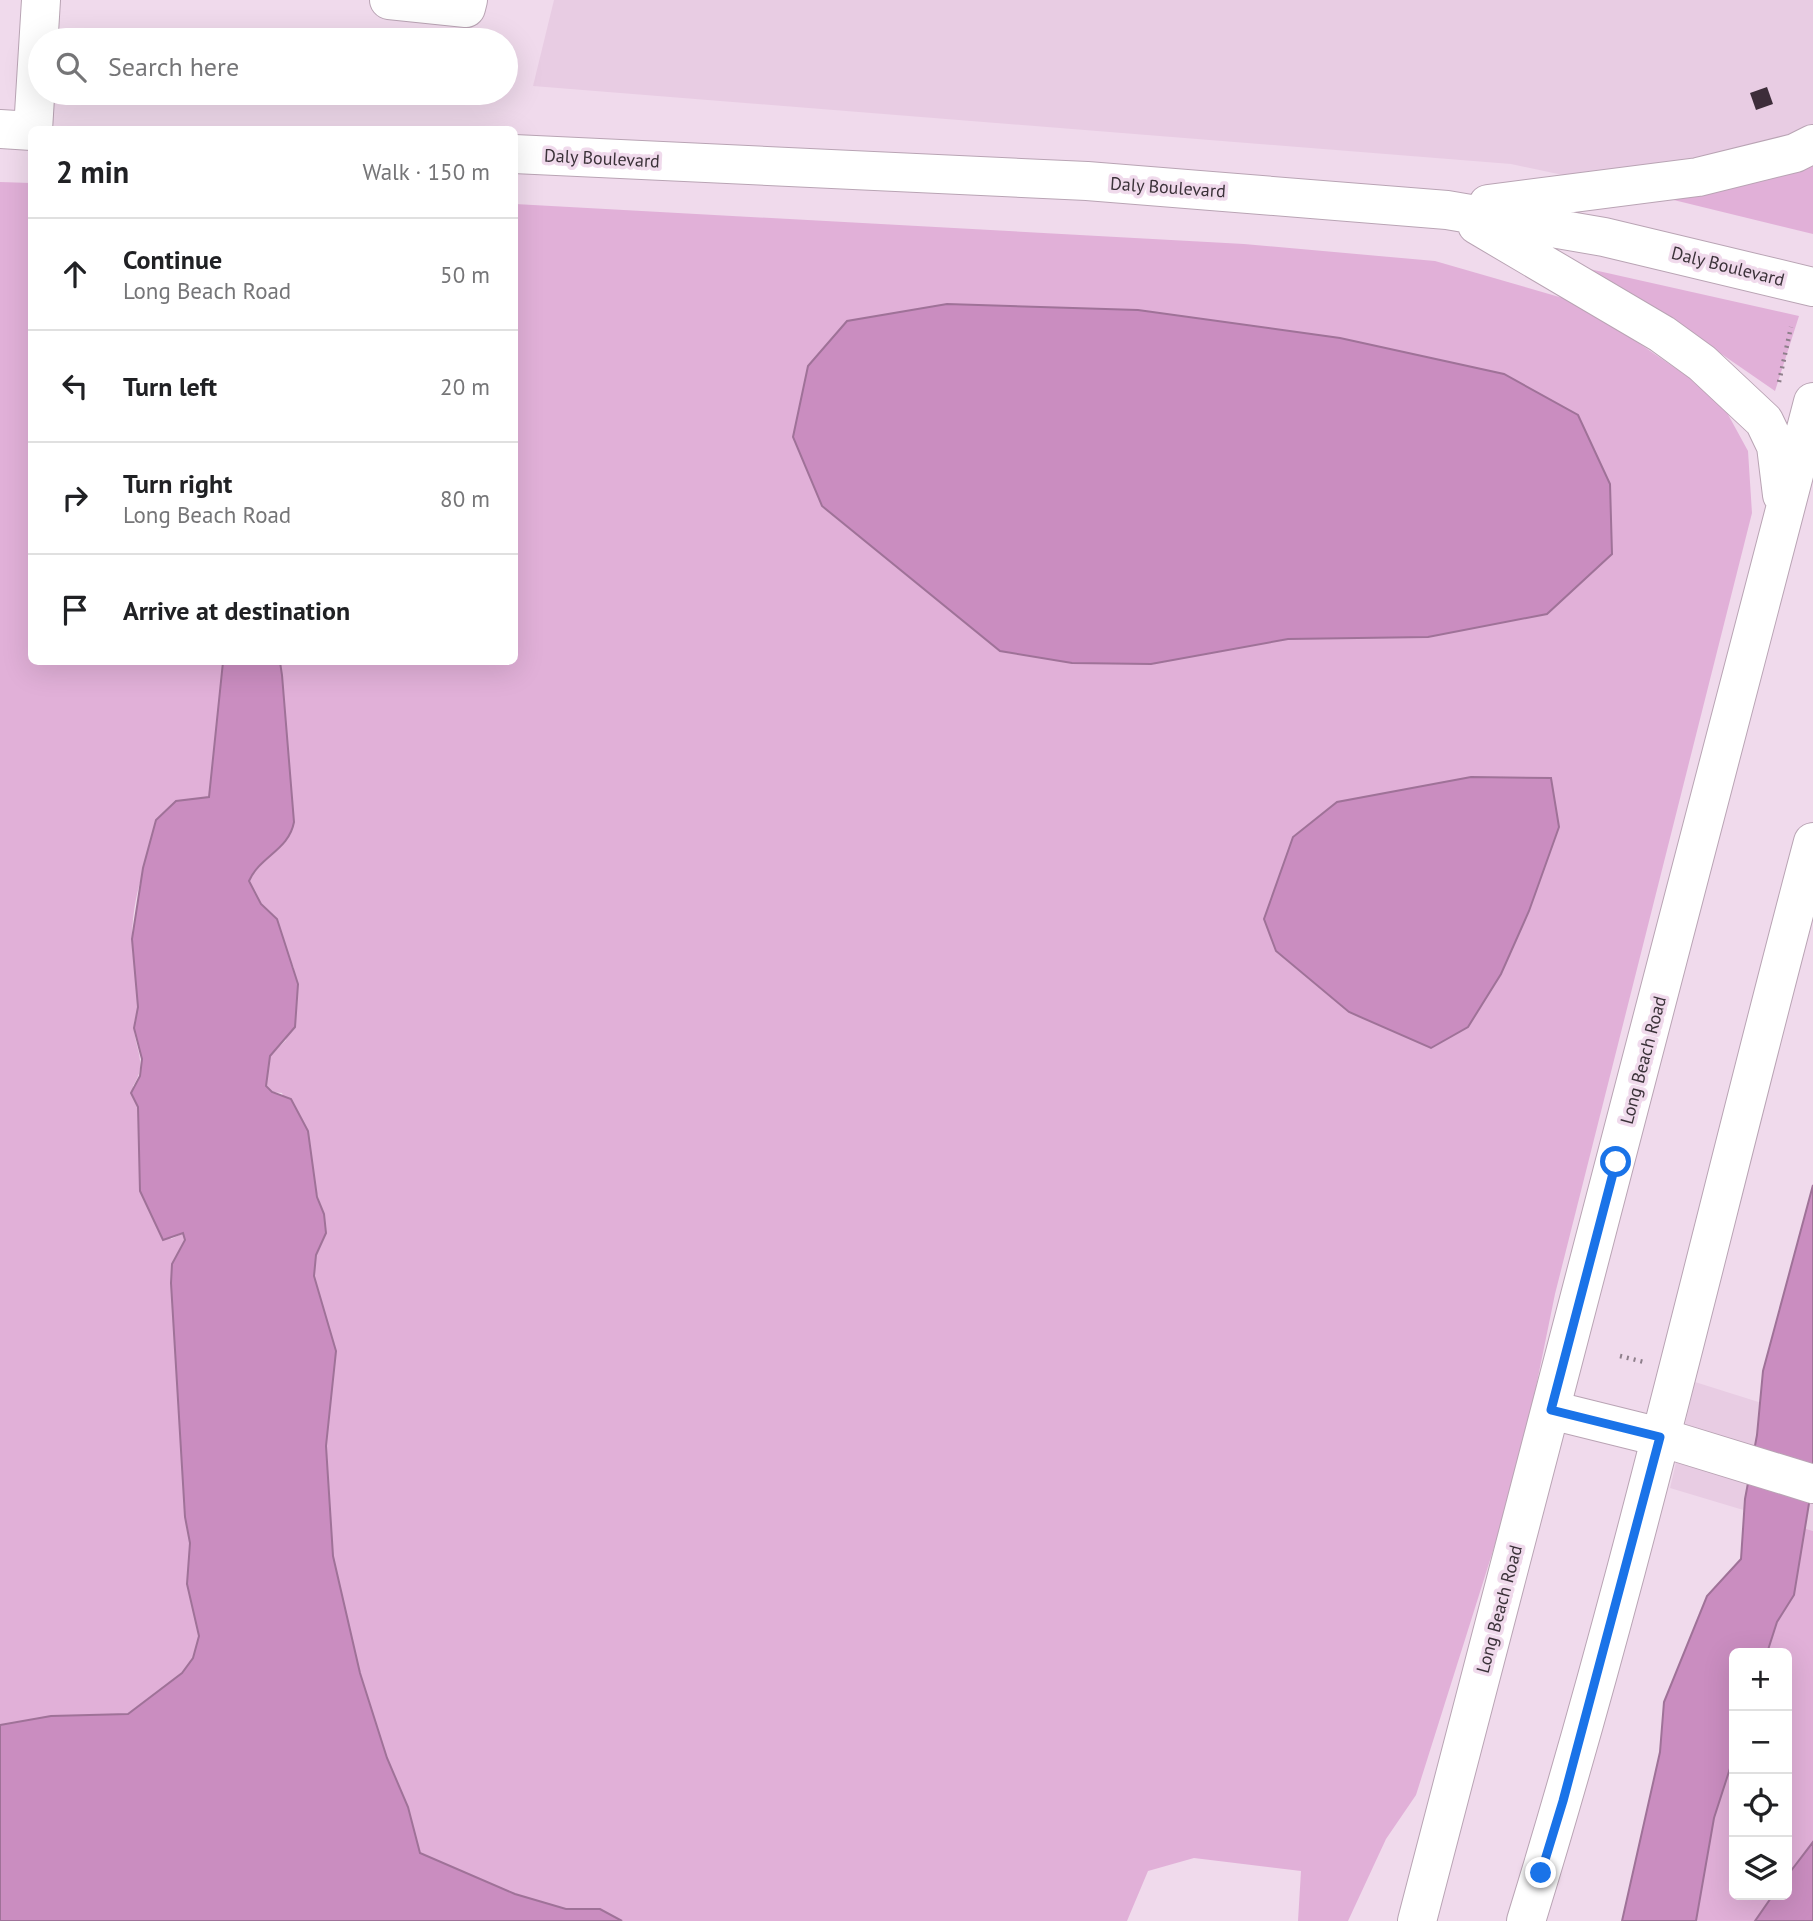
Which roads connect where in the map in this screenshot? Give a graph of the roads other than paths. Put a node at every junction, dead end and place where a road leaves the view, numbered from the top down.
1 (41, 0) edge
2 (389, 0) edge
3 (468, 0) edge
4 (39, 28) edge
5 (34, 105) edge
6 (32, 126) edge
7 (0, 130) edge
8 (28, 130) edge
9 (1813, 144) edge
10 (518, 154) edge
11 (1447, 209) junction
12 (1813, 287) edge
13 (1813, 402) edge
14 (1783, 525) junction
15 (1813, 842) edge
16 (1551, 1410) junction
17 (1660, 1437) junction
18 (1813, 1484) edge
19 (1417, 1921) edge
20 (1526, 1921) edge

1 - 4 main road
2 - 3 main road
5 - 6 main road
7 - 8 main road
9 - 11 main road
10 - 11 main road, Daly Boulevard
11 - 12 main road, Daly Boulevard
11 - 14 main road
13 - 14 main road, Long Beach Road
14 - 16 main road, Long Beach Road
15 - 17 main road
16 - 17 main road
16 - 19 main road, Long Beach Road
17 - 18 main road
17 - 20 main road

